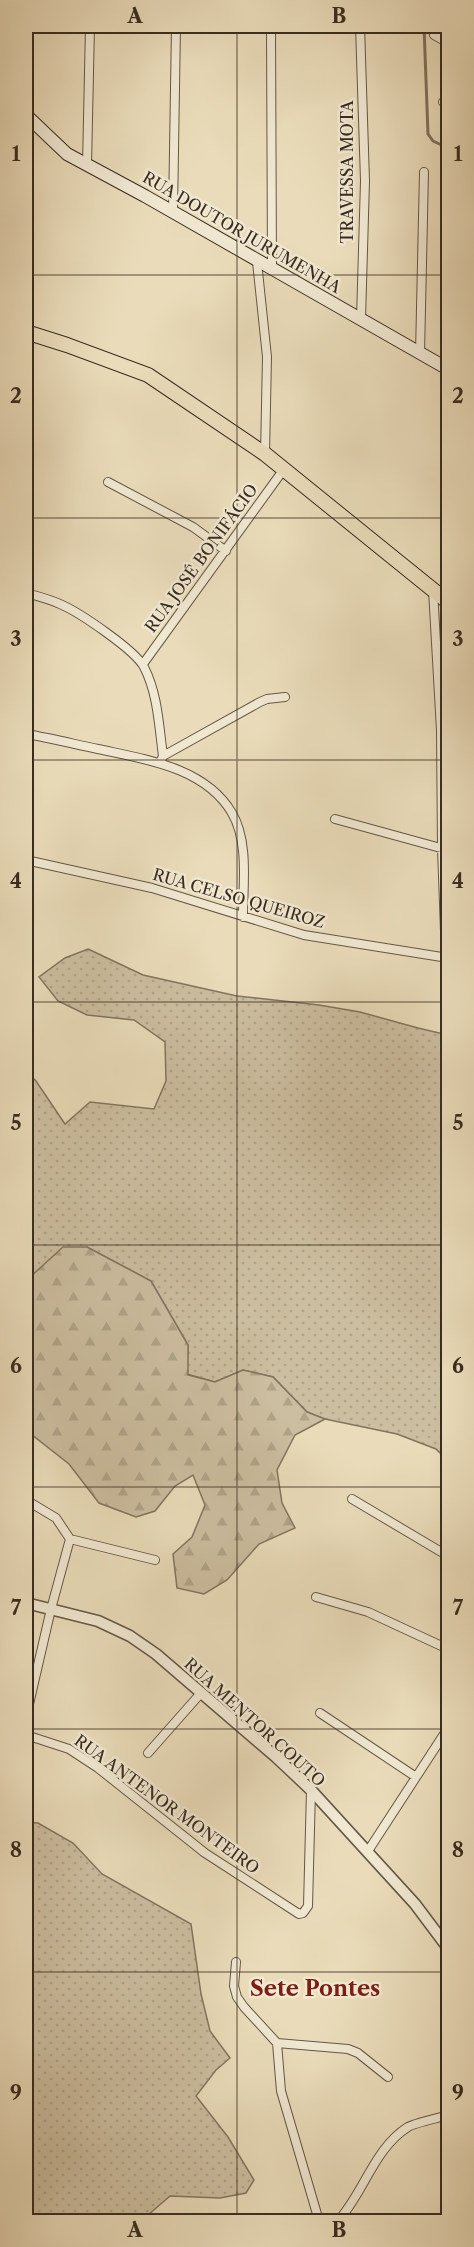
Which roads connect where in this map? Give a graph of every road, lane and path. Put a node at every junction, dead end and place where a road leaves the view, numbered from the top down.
1 (90, 26) edge
2 (176, 26) edge
3 (271, 26) edge
4 (360, 26) edge
5 (434, 35) dead end
6 (448, 43) edge
7 (26, 115) edge
8 (87, 165) junction
9 (424, 172) dead end
10 (174, 212) junction
11 (257, 261) junction
12 (272, 270) junction
13 (361, 319) junction
14 (26, 332) edge
15 (448, 337) edge
16 (420, 354) junction
17 (447, 368) edge
18 (265, 454) junction
19 (284, 469) junction
20 (108, 482) dead end
21 (225, 551) junction
22 (433, 590) junction
23 (26, 593) edge
24 (448, 602) edge
25 (143, 664) junction
26 (285, 697) dead end
27 (445, 731) edge
28 (26, 734) edge
29 (162, 760) junction
30 (335, 819) dead end
31 (445, 849) edge
32 (26, 860) edge
33 (243, 917) junction
34 (447, 958) edge
35 (352, 1499) dead end
36 (26, 1500) edge
37 (70, 1539) junction
38 (448, 1556) edge
39 (155, 1560) dead end
40 (316, 1597) dead end
41 (26, 1603) edge
42 (51, 1609) junction
43 (448, 1649) edge
44 (201, 1693) junction
45 (320, 1713) dead end
46 (26, 1717) edge
47 (448, 1728) edge
48 (26, 1735) edge
49 (148, 1753) dead end
50 (416, 1778) junction
51 (311, 1790) junction
52 (368, 1851) junction
53 (448, 1948) edge
54 (236, 1962) dead end
55 (277, 2043) junction
56 (388, 2077) dead end
57 (448, 2115) edge
58 (317, 2222) edge
59 (337, 2222) edge

1 - 8 street
2 - 10 street
3 - 12 street
4 - 13 street, TRAVESSA MOTA
5 - 6 street
7 - 8 main road, RUA DOUTOR JURUMENHA
8 - 10 main road, RUA DOUTOR JURUMENHA
9 - 16 street
10 - 11 main road, RUA DOUTOR JURUMENHA
11 - 12 main road, RUA DOUTOR JURUMENHA
11 - 18 street
12 - 13 main road, RUA DOUTOR JURUMENHA
13 - 16 main road, RUA DOUTOR JURUMENHA
14 - 18 main road
15 - 17 street
16 - 17 main road, RUA DOUTOR JURUMENHA
18 - 19 main road
19 - 21 street, RUA JOSÉ BONIFÁCIO
19 - 22 main road
20 - 21 street
21 - 25 street, RUA JOSÉ BONIFÁCIO
22 - 24 main road
22 - 27 street
23 - 25 street
25 - 29 street
26 - 29 street
27 - 31 street
28 - 29 street
29 - 33 street
30 - 31 street
31 - 34 street
32 - 33 street, RUA CELSO QUEIROZ
33 - 34 street, RUA CELSO QUEIROZ
35 - 38 street
36 - 37 street
37 - 39 street
37 - 42 street
40 - 43 street
41 - 42 street, RUA MENTOR COUTO
42 - 44 street, RUA MENTOR COUTO
42 - 46 street
44 - 49 street
44 - 51 street, RUA MENTOR COUTO
45 - 50 street
47 - 50 street
48 - 51 street, RUA ANTENOR MONTEIRO
50 - 52 street
51 - 52 street, RUA MENTOR COUTO
52 - 53 street, RUA MENTOR COUTO
54 - 55 street
55 - 56 street
55 - 58 street
57 - 59 street

